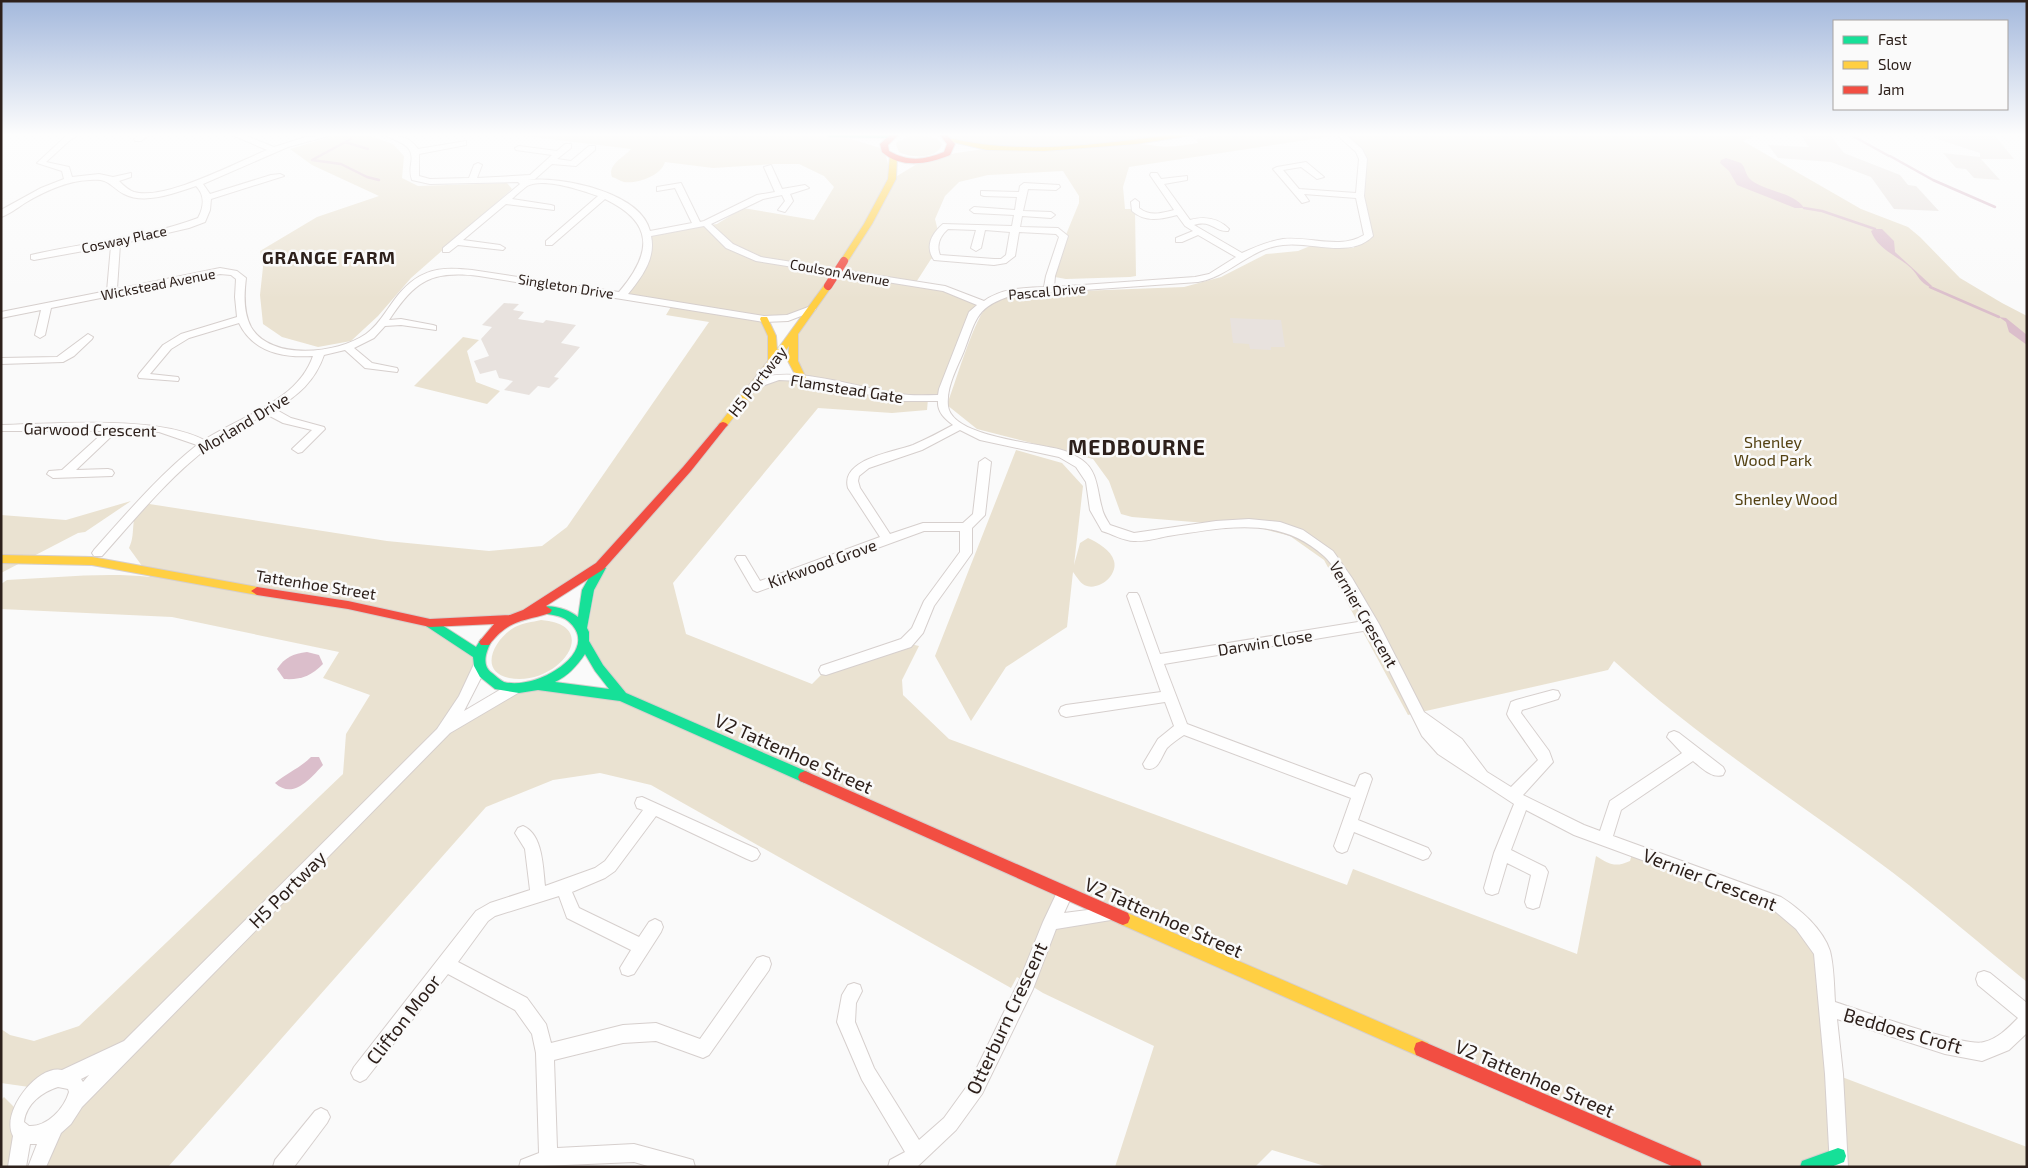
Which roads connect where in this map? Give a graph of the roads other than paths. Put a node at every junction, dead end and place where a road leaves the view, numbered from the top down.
1 (44, 190) edge
2 (124, 190) edge
3 (176, 190) edge
4 (204, 190) edge
5 (236, 190) edge
6 (518, 190) edge
7 (589, 190) edge
8 (684, 190) edge
9 (796, 190) edge
10 (886, 190) edge
11 (1023, 190) edge
12 (1164, 190) edge
13 (1360, 190) edge
14 (1297, 191) joint
15 (782, 192) junction
16 (984, 193) dead end
17 (605, 194) junction
18 (1021, 195) junction
19 (1360, 196) junction
20 (207, 198) junction
21 (504, 201) junction
22 (1306, 201) dead end
23 (1135, 202) dead end
24 (551, 208) dead end
25 (782, 210) dead end
26 (974, 210) dead end
27 (1179, 212) junction
28 (1017, 213) junction
29 (1, 214) edge
30 (1050, 215) dead end
31 (702, 224) junction
32 (1188, 224) junction
33 (981, 227) junction
34 (1014, 228) junction
35 (1225, 229) dead end
36 (1199, 232) junction
37 (648, 234) junction
38 (1179, 240) dead end
39 (116, 242) junction
40 (457, 242) junction
41 (549, 243) dead end
42 (500, 248) dead end
43 (976, 248) dead end
44 (446, 250) dead end
45 (34, 257) dead end
46 (1242, 257) junction
47 (943, 259) junction
48 (939, 270) dead end
49 (1049, 290) junction
50 (112, 293) junction
51 (622, 295) junction
52 (983, 304) junction
53 (47, 305) junction
54 (811, 309) junction
55 (1, 315) edge
56 (242, 319) junction
57 (764, 319) junction
58 (383, 323) junction
59 (432, 328) dead end
60 (794, 334) junction
61 (40, 335) dead end
62 (88, 337) dead end
63 (347, 347) junction
64 (319, 354) junction
65 (1, 361) edge
66 (773, 361) junction
67 (392, 370) dead end
68 (801, 378) junction
69 (174, 379) dead end
70 (754, 386) junction
71 (942, 398) junction
72 (266, 409) junction
73 (12, 418) dead end
74 (960, 426) junction
75 (3, 428) edge
76 (114, 428) junction
77 (204, 445) junction
78 (298, 449) dead end
79 (985, 462) dead end
80 (108, 473) dead end
81 (52, 474) dead end
82 (66, 474) junction
83 (966, 527) junction
84 (887, 540) junction
85 (98, 553) junction
86 (2, 558) edge
87 (741, 559) dead end
88 (600, 566) junction
89 (197, 581) junction
90 (1133, 596) dead end
91 (528, 612) junction
92 (511, 619) junction
93 (430, 623) junction
94 (1373, 624) junction
95 (582, 626) junction
96 (584, 644) junction
97 (1156, 660) junction
98 (479, 661) junction
99 (826, 670) dead end
100 (539, 685) junction
101 (513, 689) junction
102 (1553, 695) dead end
103 (622, 696) junction
104 (1169, 696) junction
105 (1066, 711) dead end
106 (1182, 728) junction
107 (438, 736) junction
108 (1674, 737) dead end
109 (1693, 753) junction
110 (1150, 764) dead end
111 (1718, 771) dead end
112 (1365, 779) dead end
113 (1359, 795) junction
114 (1517, 799) junction
115 (1350, 823) junction
116 (523, 833) dead end
117 (1605, 839) junction
118 (1342, 846) dead end
119 (1423, 853) dead end
120 (752, 854) dead end
121 (1502, 854) junction
122 (563, 888) junction
123 (1492, 888) dead end
124 (1065, 893) junction
125 (539, 895) junction
126 (1533, 902) dead end
127 (1114, 914) junction
128 (1051, 922) junction
129 (656, 927) dead end
130 (642, 947) junction
131 (446, 964) junction
132 (763, 964) dead end
133 (628, 968) dead end
134 (1984, 979) dead end
135 (854, 991) dead end
136 (1828, 1008) junction
137 (2027, 1014) edge
138 (2027, 1021) edge
139 (132, 1044) junction
140 (545, 1053) junction
141 (360, 1073) dead end
142 (65, 1078) junction
143 (77, 1100) junction
144 (321, 1117) dead end
145 (54, 1127) junction
146 (22, 1134) junction
147 (917, 1154) junction
148 (548, 1158) junction
149 (1839, 1161) edge
150 (682, 1166) edge
151 (18, 1167) edge
152 (37, 1167) edge
153 (282, 1167) edge
154 (528, 1167) edge
155 (897, 1167) edge
156 (1694, 1167) edge
157 (1808, 1167) edge

1 - 29 street
2 - 3 street
4 - 20 street
5 - 20 street
6 - 21 street
7 - 17 street
8 - 31 street, Coulson Avenue
9 - 15 street
10 - 54 street, H5 Portway, bridge
11 - 18 street
12 - 27 street
13 - 19 street, Pascal Drive
14 - 19 street
14 - 22 street
15 - 25 street
15 - 31 street
16 - 18 street
17 - 37 street
17 - 41 street
18 - 28 street
19 - 46 street, Pascal Drive
20 - 39 street, Cosway Place
21 - 24 street
21 - 40 street
23 - 27 street
26 - 28 street
27 - 32 street
28 - 30 street
28 - 34 street
31 - 37 street
31 - 52 street, Coulson Avenue
32 - 35 street
32 - 36 street
33 - 34 street
33 - 43 street
33 - 47 street
34 - 47 street
34 - 49 street
36 - 38 street
36 - 46 street
37 - 51 street
39 - 45 street, Cosway Place
39 - 50 street
40 - 42 street
40 - 44 street
46 - 49 street, Pascal Drive
47 - 48 street
49 - 52 street, Pascal Drive
50 - 53 street, Wickstead Avenue
50 - 56 street, Wickstead Avenue
51 - 57 street, Singleton Drive
51 - 58 street, Singleton Drive
52 - 71 street
53 - 55 street, Wickstead Avenue
53 - 61 street
54 - 57 street, Singleton Drive
54 - 60 street, H5 Portway
56 - 64 street, Wickstead Avenue
56 - 69 street
57 - 66 street
58 - 59 street
58 - 63 street, Singleton Drive
60 - 66 street, H5 Portway
60 - 68 street
62 - 65 street
63 - 64 street, Singleton Drive
63 - 67 street
64 - 72 street, Morland Drive
66 - 70 street, H5 Portway
68 - 70 street, Flamstead Gate
68 - 71 street, Flamstead Gate
70 - 88 street, H5 Portway
71 - 74 street, Vernier Crescent
72 - 77 street, Morland Drive
72 - 78 street
73 - 75 street, Garwood Crescent
74 - 84 street, Kirkwood Grove
74 - 94 street, Vernier Crescent
75 - 76 street, Garwood Crescent
76 - 77 street, Garwood Crescent
76 - 82 street
77 - 85 street, Morland Drive
79 - 83 street
80 - 82 street
81 - 82 street
83 - 84 street, Kirkwood Grove
83 - 99 street
84 - 87 street, Kirkwood Grove
85 - 86 street, Tattenhoe Street
85 - 89 street, Tattenhoe Street
86 - 89 street, Tattenhoe Street
88 - 91 street, H5 Portway
88 - 95 street, H5 Portway
89 - 93 street, Tattenhoe Street
90 - 97 street
91 - 92 street
91 - 95 street
92 - 93 street, Tattenhoe Street
92 - 98 street
93 - 98 street, Tattenhoe Street
94 - 97 street, Darwin Close
94 - 114 street, Vernier Crescent
95 - 96 street
96 - 100 street
96 - 103 street, V2 Tattenhoe Street
97 - 104 street
98 - 101 street
98 - 107 street, H5 Portway
100 - 101 street
100 - 103 street, V2 Tattenhoe Street
101 - 107 street, H5 Portway
102 - 114 street
103 - 124 street, V2 Tattenhoe Street
104 - 105 street
104 - 106 street
106 - 110 street
106 - 113 street
107 - 139 street, H5 Portway
108 - 109 street
109 - 111 street
109 - 117 street
112 - 113 street
113 - 115 street
114 - 117 street, Vernier Crescent
114 - 121 street
115 - 118 street
115 - 119 street
116 - 125 street
117 - 136 street, Vernier Crescent
120 - 122 street, Clifton Moor
121 - 123 street
121 - 126 street
122 - 125 street, Clifton Moor
122 - 130 street
124 - 127 street, V2 Tattenhoe Street
124 - 128 street, Otterburn Crescent
125 - 131 street, Clifton Moor
127 - 128 street, Otterburn Crescent
127 - 156 street, V2 Tattenhoe Street
128 - 147 street, Otterburn Crescent
129 - 130 street
130 - 133 street
131 - 140 street, Clifton Moor
131 - 141 street, Clifton Moor
132 - 140 street
134 - 137 street
135 - 147 street
136 - 138 street, Beddoes Croft
136 - 149 street, Vernier Crescent
139 - 142 street, H5 Portway
139 - 143 street, H5 Portway
140 - 148 street, Clifton Moor
142 - 143 street
142 - 146 street
143 - 145 street
144 - 153 street
145 - 146 street
145 - 152 street
146 - 151 street
147 - 155 street, Otterburn Crescent
148 - 150 street
148 - 154 street
149 - 157 street

